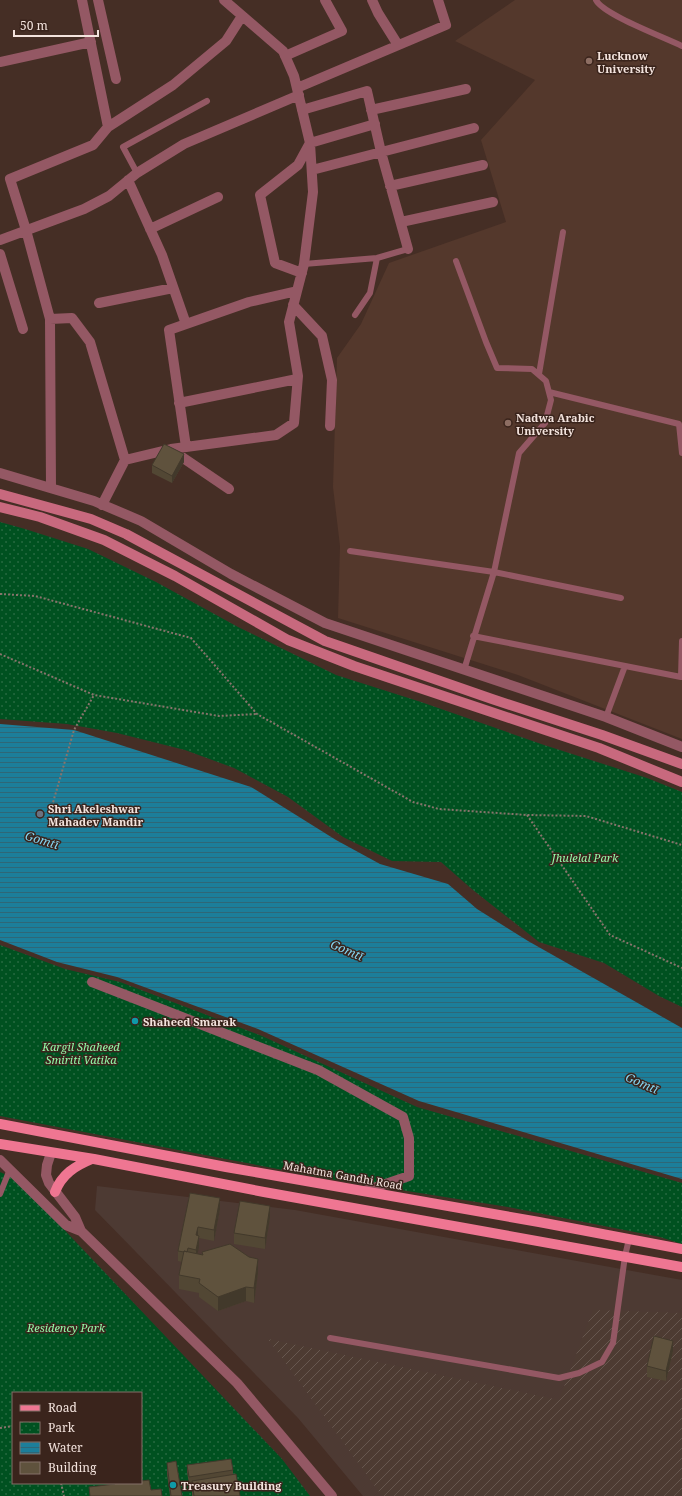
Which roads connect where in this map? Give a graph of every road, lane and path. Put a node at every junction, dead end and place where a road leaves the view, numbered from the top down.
1 (82, 0) edge
2 (98, 0) edge
3 (325, 0) edge
4 (372, 0) edge
5 (596, 0) edge
6 (441, 1) edge
7 (231, 2) edge
8 (242, 16) junction
9 (91, 42) junction
10 (398, 45) junction
11 (682, 46) edge
12 (285, 56) junction
13 (0, 62) edge
14 (116, 79) dead end
15 (466, 90) dead end
16 (298, 92) junction
17 (207, 101) dead end
18 (302, 110) junction
19 (371, 110) junction
20 (375, 124) junction
21 (108, 127) junction
22 (474, 128) dead end
23 (310, 143) junction
24 (381, 152) junction
25 (483, 165) dead end
26 (312, 170) junction
27 (137, 173) junction
28 (128, 180) junction
29 (390, 186) junction
30 (218, 197) dead end
31 (493, 202) dead end
32 (401, 222) junction
33 (150, 229) junction
34 (26, 230) junction
35 (563, 232) dead end
36 (0, 240) edge
37 (408, 249) joint
38 (0, 254) edge
39 (377, 258) junction
40 (456, 261) dead end
41 (303, 268) junction
42 (173, 288) junction
43 (297, 291) junction
44 (99, 303) dead end
45 (293, 305) junction
46 (355, 315) dead end
47 (50, 319) junction
48 (186, 324) junction
49 (23, 329) dead end
50 (539, 374) junction
51 (297, 380) junction
52 (549, 392) junction
53 (179, 403) junction
54 (330, 426) dead end
55 (186, 447) junction
56 (170, 449) junction
57 (682, 453) edge
58 (125, 460) junction
59 (0, 473) edge
60 (51, 488) junction
61 (229, 489) dead end
62 (0, 494) edge
63 (102, 505) junction
64 (0, 507) edge
65 (350, 551) dead end
66 (494, 572) junction
67 (0, 594) edge
68 (621, 598) dead end
69 (473, 636) junction
70 (682, 641) edge
71 (0, 654) edge
72 (625, 666) junction
73 (464, 670) junction
74 (94, 695) junction
75 (257, 714) junction
76 (606, 717) junction
77 (682, 747) edge
78 (682, 764) edge
79 (682, 782) edge
80 (52, 806) dead end
81 (527, 815) junction
82 (682, 846) edge
83 (682, 968) edge
84 (92, 982) dead end
85 (0, 1124) edge
86 (0, 1144) edge
87 (51, 1153) junction
88 (94, 1158) junction
89 (0, 1160) edge
90 (10, 1169) junction
91 (366, 1191) junction
92 (55, 1192) junction
93 (0, 1194) edge
94 (81, 1231) junction
95 (629, 1239) junction
96 (682, 1249) edge
97 (625, 1256) junction
98 (682, 1267) edge
99 (330, 1338) dead end
100 (12, 1426) edge
101 (0, 1428) edge
102 (61, 1484) edge
103 (64, 1496) edge
104 (332, 1496) edge

1 - 9 street
2 - 14 street
3 - 12 street
4 - 10 street
5 - 11 lane
6 - 10 street
7 - 8 street
8 - 12 street
8 - 21 street
9 - 13 street
9 - 21 street
10 - 16 street
12 - 16 street
15 - 19 street
16 - 18 street
16 - 27 street
17 - 27 lane
18 - 19 street
18 - 23 street
19 - 20 street
20 - 23 street
20 - 24 street
21 - 34 street
22 - 24 street
23 - 26 street
23 - 41 street
24 - 26 street
24 - 29 street
25 - 29 street
26 - 41 street
27 - 28 street
28 - 33 street
28 - 34 street
29 - 32 street
30 - 33 street
31 - 32 street
32 - 37 street
33 - 42 street
34 - 36 street
34 - 47 street
35 - 50 lane
37 - 39 lane
38 - 49 street
39 - 41 lane
39 - 46 lane
40 - 50 lane
41 - 43 street
42 - 44 street
42 - 48 street
43 - 45 street
43 - 48 street
45 - 51 street
45 - 54 street
47 - 58 street
47 - 60 street
48 - 53 street
50 - 52 lane
51 - 53 street
51 - 55 street
52 - 57 lane
52 - 66 lane
53 - 55 street
55 - 56 street
56 - 58 street
56 - 61 street
58 - 63 street
59 - 60 street
60 - 63 street
62 - 78 street
63 - 73 street
64 - 79 street
65 - 66 lane
66 - 68 lane
66 - 69 lane
67 - 75 path
69 - 72 lane
69 - 73 lane
70 - 72 lane
71 - 74 path
72 - 76 lane
73 - 76 street
74 - 75 path
74 - 80 path
75 - 81 path
76 - 77 street
81 - 82 path
81 - 83 path
84 - 91 street
85 - 91 main road, Mahatma Gandhi Road
86 - 87 main road
87 - 88 main road
87 - 92 street
88 - 92 main road
88 - 97 main road
89 - 90 street
90 - 93 lane
90 - 94 street
91 - 95 main road, Mahatma Gandhi Road
92 - 94 street
94 - 104 street
95 - 96 main road, Mahatma Gandhi Road
95 - 97 lane
97 - 98 main road
97 - 99 lane
100 - 101 path
102 - 103 path

